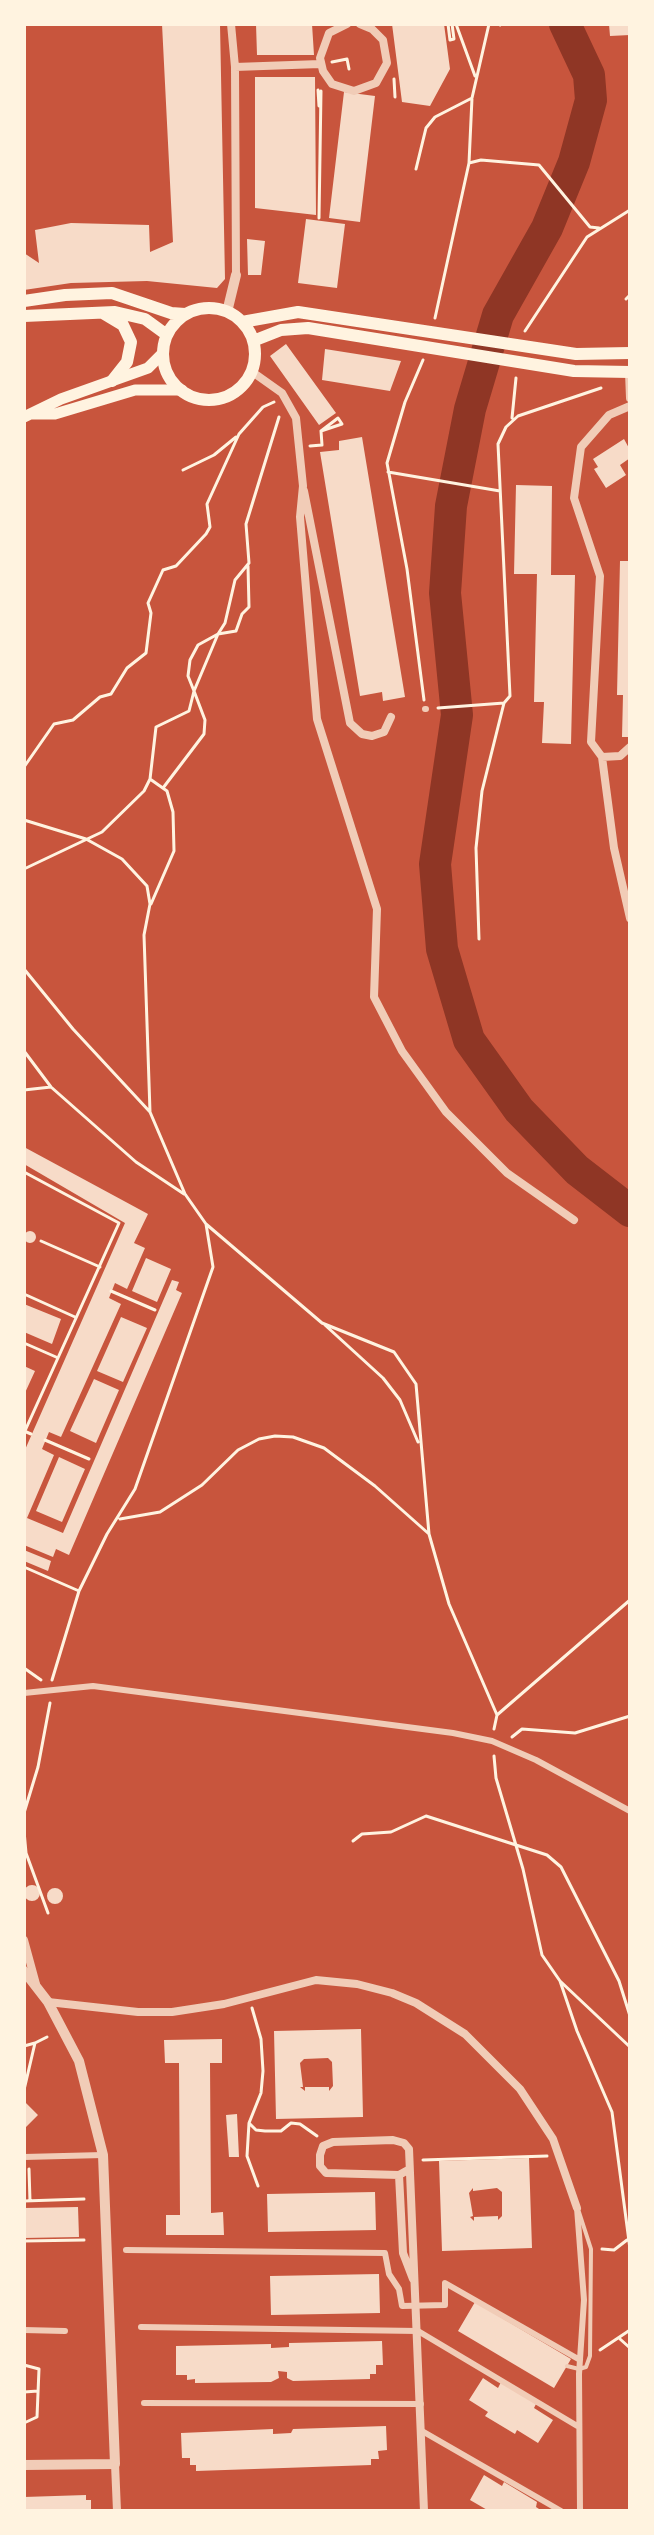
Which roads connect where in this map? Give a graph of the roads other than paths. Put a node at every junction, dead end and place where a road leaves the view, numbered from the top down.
1 (231, 24) edge
2 (347, 24) edge
3 (360, 24) edge
4 (320, 64) junction
5 (235, 67) junction
6 (236, 275) joint
7 (24, 301) edge
8 (97, 311) junction
9 (227, 312) junction
10 (185, 314) junction
11 (24, 316) edge
12 (242, 322) junction
13 (167, 335) junction
14 (253, 341) junction
15 (163, 353) junction
16 (630, 353) edge
17 (605, 355) junction
18 (251, 371) junction
19 (629, 372) edge
20 (112, 381) junction
21 (182, 390) junction
22 (630, 398) edge
23 (630, 406) edge
24 (28, 415) edge
25 (303, 486) junction
26 (391, 717) dead end
27 (630, 747) edge
28 (602, 757) junction
29 (630, 918) edge
30 (574, 1220) dead end
31 (24, 1693) edge
32 (630, 1811) edge
33 (24, 1940) edge
34 (24, 1971) edge
35 (36, 1985) junction
36 (48, 2002) junction
37 (103, 2155) junction
38 (27, 2157) edge
39 (409, 2165) junction
40 (399, 2175) junction
41 (577, 2208) junction
42 (126, 2250) dead end
43 (416, 2287) junction
44 (417, 2305) junction
45 (141, 2327) dead end
46 (24, 2330) edge
47 (65, 2331) dead end
48 (418, 2331) junction
49 (580, 2360) junction
50 (567, 2366) dead end
51 (579, 2369) junction
52 (144, 2403) dead end
53 (421, 2404) junction
54 (579, 2427) junction
55 (422, 2431) junction
56 (115, 2464) junction
57 (24, 2465) edge
58 (117, 2511) edge
59 (424, 2511) edge
60 (561, 2511) edge
61 (580, 2511) edge

1 - 5 street
2 - 4 street
3 - 4 street
4 - 5 street
5 - 6 street
6 - 9 street
7 - 10 main road
8 - 11 main road
8 - 13 main road
8 - 20 main road
9 - 10 main road
9 - 12 main road
10 - 13 main road
12 - 14 main road
12 - 17 main road
13 - 15 main road
14 - 18 main road
14 - 19 main road
15 - 20 main road
15 - 21 main road
16 - 17 main road
17 - 19 main road
18 - 21 main road
18 - 25 street
19 - 22 street
20 - 24 main road
21 - 24 main road
23 - 28 street
25 - 26 street
25 - 30 street
27 - 28 street
28 - 29 street
31 - 32 street
33 - 35 street
34 - 35 street
35 - 36 street
36 - 37 street
36 - 41 street
37 - 38 street
37 - 56 street
39 - 40 street
39 - 40 street
39 - 43 street
40 - 43 street
41 - 49 street
41 - 51 lane
42 - 44 street
43 - 44 street
44 - 48 street
44 - 49 street
45 - 48 street
46 - 47 street
48 - 53 street
48 - 54 street
49 - 51 street
50 - 51 lane
51 - 54 street
52 - 53 street
53 - 55 street
54 - 61 street
55 - 59 street
55 - 60 street
56 - 57 street
56 - 58 street

